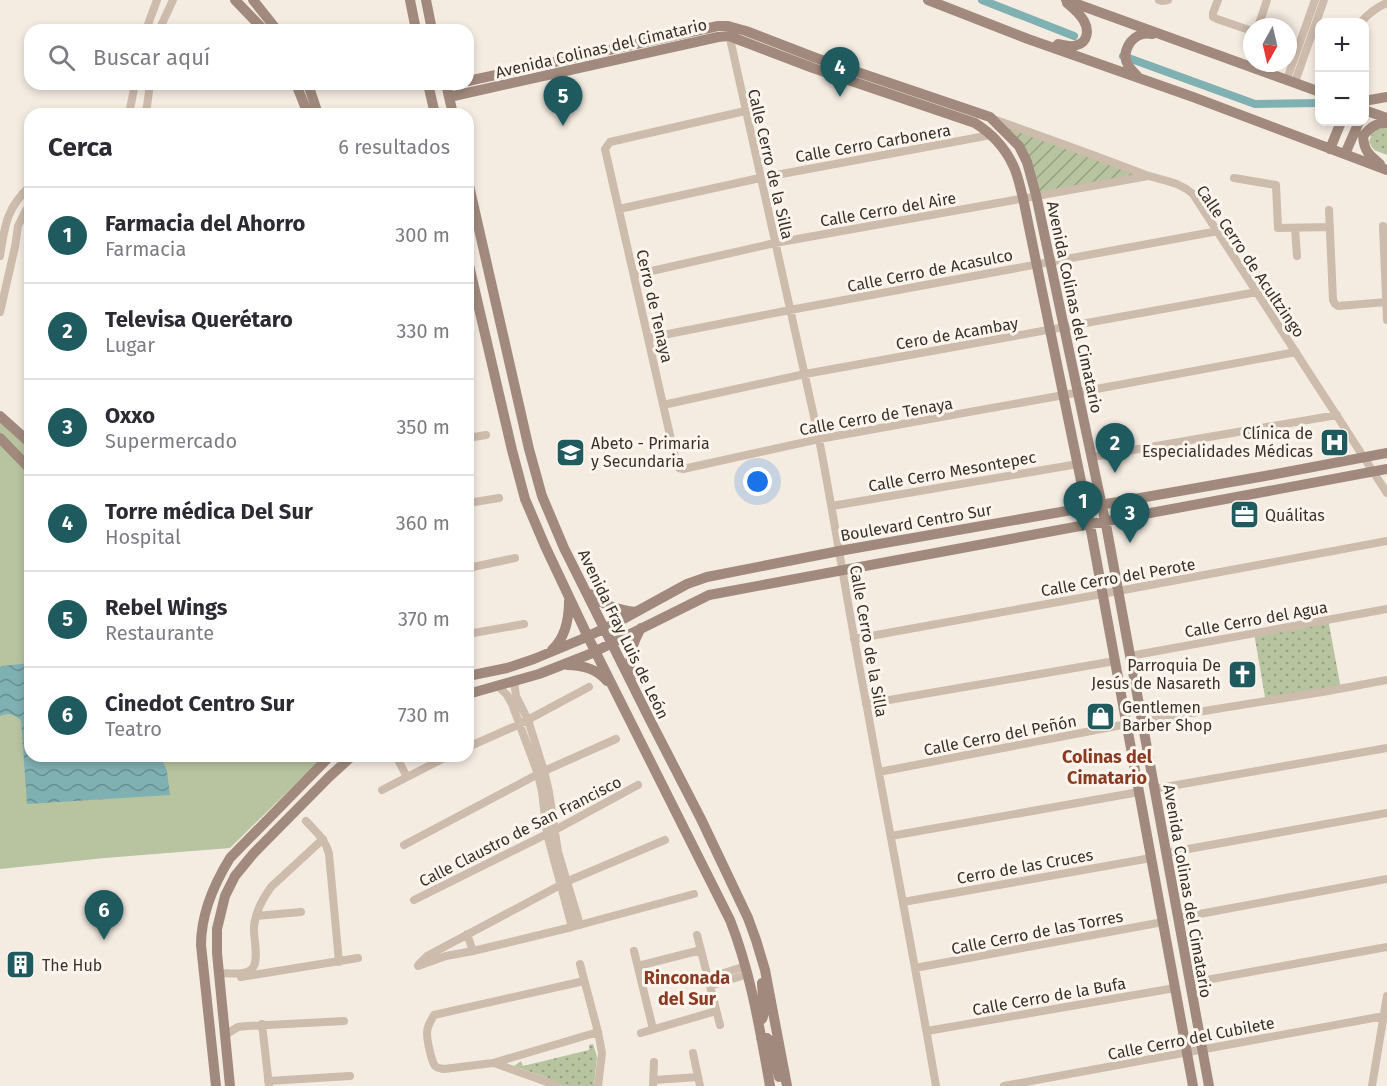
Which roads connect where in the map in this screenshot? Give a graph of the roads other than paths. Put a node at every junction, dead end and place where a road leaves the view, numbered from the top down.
1 (157, 0) edge
2 (172, 0) edge
3 (235, 0) edge
4 (253, 0) edge
5 (410, 0) edge
6 (426, 0) edge
7 (928, 0) edge
8 (1065, 0) edge
9 (1159, 0) edge
10 (1168, 0) edge
11 (1218, 0) edge
12 (1267, 0) edge
13 (1315, 0) edge
14 (1324, 0) edge
15 (1387, 3) edge
16 (1261, 18) edge
17 (1365, 18) edge
18 (148, 24) edge
19 (162, 24) edge
20 (258, 24) edge
21 (272, 24) edge
22 (415, 24) edge
23 (431, 24) edge
24 (1243, 28) edge
25 (728, 31) junction
26 (1165, 35) junction
27 (1312, 35) edge
28 (1028, 39) junction
29 (1298, 48) joint
30 (815, 63) junction
31 (1139, 78) junction
32 (474, 80) edge
33 (1291, 81) junction
34 (134, 90) edge
35 (149, 90) edge
36 (298, 90) edge
37 (310, 90) edge
38 (429, 90) edge
39 (448, 90) edge
40 (1315, 90) edge
41 (449, 97) junction
42 (1387, 97) edge
43 (1369, 104) edge
44 (1369, 107) edge
45 (130, 108) edge
46 (146, 108) edge
47 (306, 108) edge
48 (316, 108) edge
49 (434, 108) edge
50 (452, 108) edge
51 (746, 111) junction
52 (990, 117) junction
53 (1387, 118) edge
54 (1387, 123) edge
55 (1339, 126) edge
56 (1357, 126) edge
57 (991, 135) junction
58 (1330, 149) junction
59 (1345, 154) junction
60 (1386, 169) edge
61 (1149, 176) junction
62 (760, 178) junction
63 (1234, 178) dead end
64 (24, 192) edge
65 (1036, 195) junction
66 (1023, 198) junction
67 (474, 208) edge
68 (619, 209) junction
69 (1329, 210) dead end
70 (24, 214) edge
71 (1383, 226) dead end
72 (1330, 227) junction
73 (1295, 228) junction
74 (1218, 231) junction
75 (775, 243) junction
76 (0, 256) edge
77 (1297, 256) dead end
78 (1050, 261) junction
79 (1037, 264) junction
80 (0, 272) edge
81 (10, 273) junction
82 (634, 275) junction
83 (474, 288) edge
84 (1257, 292) junction
85 (1387, 302) edge
86 (790, 310) junction
87 (0, 312) edge
88 (1387, 320) edge
89 (1064, 327) junction
90 (1050, 330) junction
91 (648, 338) junction
92 (1296, 352) junction
93 (805, 374) junction
94 (1078, 393) junction
95 (1064, 395) junction
96 (663, 405) junction
97 (1336, 415) junction
98 (0, 416) edge
99 (486, 435) dead end
100 (474, 437) edge
101 (0, 438) edge
102 (24, 438) edge
103 (1088, 438) junction
104 (819, 439) junction
105 (1073, 441) junction
106 (1387, 453) edge
107 (1092, 457) junction
108 (1364, 458) junction
109 (24, 463) edge
110 (1078, 464) junction
111 (679, 468) joint
112 (1387, 469) edge
113 (1372, 472) junction
114 (1387, 493) edge
115 (499, 498) dead end
116 (474, 502) edge
117 (1102, 505) junction
118 (832, 506) junction
119 (1086, 508) junction
120 (1106, 522) junction
121 (1090, 525) junction
122 (1387, 541) edge
123 (839, 551) junction
124 (515, 558) dead end
125 (474, 567) edge
126 (842, 569) junction
127 (1118, 591) junction
128 (587, 592) junction
129 (1103, 594) junction
130 (569, 598) junction
131 (1387, 609) edge
132 (635, 612) junction
133 (524, 624) dead end
134 (641, 628) junction
135 (604, 629) junction
136 (474, 633) edge
137 (588, 637) junction
138 (854, 639) junction
139 (612, 642) junction
140 (595, 651) junction
141 (550, 652) junction
142 (1130, 656) junction
143 (1115, 661) junction
144 (562, 665) junction
145 (474, 674) edge
146 (1387, 680) edge
147 (514, 681) junction
148 (498, 686) junction
149 (634, 686) junction
150 (589, 687) dead end
151 (1136, 689) junction
152 (474, 692) edge
153 (1121, 692) junction
154 (616, 693) junction
155 (866, 704) junction
156 (1142, 721) junction
157 (524, 722) junction
158 (1127, 724) junction
159 (616, 739) dead end
160 (474, 744) edge
161 (1387, 748) edge
162 (1148, 754) junction
163 (1133, 756) junction
164 (324, 762) edge
165 (345, 762) edge
166 (399, 762) edge
167 (436, 762) edge
168 (879, 772) junction
169 (541, 773) junction
170 (407, 777) junction
171 (638, 785) dead end
172 (1154, 789) junction
173 (382, 790) dead end
174 (1139, 792) junction
175 (1387, 813) edge
176 (1160, 821) junction
177 (306, 822) dead end
178 (1145, 824) junction
179 (551, 832) junction
180 (891, 836) junction
181 (322, 839) junction
182 (665, 840) dead end
183 (404, 845) dead end
184 (1166, 853) junction
185 (1151, 858) junction
186 (1387, 879) edge
187 (565, 883) junction
188 (1173, 889) junction
189 (1158, 892) junction
190 (694, 894) dead end
191 (414, 900) dead end
192 (903, 902) junction
193 (301, 912) dead end
194 (256, 916) junction
195 (1178, 918) junction
196 (1163, 922) junction
197 (576, 926) junction
198 (467, 934) junction
199 (697, 935) dead end
200 (1387, 947) edge
201 (701, 950) junction
202 (473, 951) junction
203 (634, 951) dead end
204 (1184, 952) junction
205 (1169, 955) junction
206 (762, 956) junction
207 (358, 958) dead end
208 (339, 962) junction
209 (580, 964) dead end
210 (638, 966) junction
211 (915, 968) junction
212 (747, 970) junction
213 (219, 975) junction
214 (584, 981) junction
215 (709, 982) junction
216 (1190, 983) junction
217 (1175, 988) junction
218 (1387, 996) edge
219 (716, 1011) junction
220 (1384, 1016) junction
221 (344, 1021) dead end
222 (758, 1021) junction
223 (223, 1023) junction
224 (262, 1024) junction
225 (720, 1025) dead end
226 (238, 1027) junction
227 (653, 1029) junction
228 (927, 1031) junction
229 (598, 1032) junction
230 (641, 1033) dead end
231 (225, 1035) junction
232 (761, 1038) junction
233 (1202, 1049) junction
234 (1187, 1052) junction
235 (693, 1053) dead end
236 (654, 1062) dead end
237 (493, 1063) junction
238 (350, 1076) dead end
239 (698, 1077) junction
240 (268, 1083) edge
241 (653, 1083) edge
242 (216, 1086) edge
243 (230, 1086) edge
244 (556, 1086) edge
245 (598, 1086) edge
246 (700, 1086) edge
247 (770, 1086) edge
248 (781, 1086) edge
249 (787, 1086) edge
250 (936, 1086) edge
251 (1004, 1086) edge
252 (1193, 1086) edge
253 (1209, 1086) edge
254 (1370, 1086) edge

1 - 18 street
2 - 19 street
3 - 20 street
4 - 21 street
5 - 22 street
6 - 23 street
7 - 28 street
8 - 26 street
8 - 28 street
9 - 10 street
11 - 24 street
12 - 16 street
13 - 27 street
14 - 27 street
15 - 17 street
25 - 30 street, Avenida Colinas del Cimatario
25 - 32 street, Avenida Colinas del Cimatario
25 - 41 street, Avenida Colinas del Cimatario
25 - 51 street, Calle Cerro de la Silla
26 - 31 street
26 - 33 street
27 - 29 street
27 - 33 street
28 - 31 street
29 - 33 street
30 - 52 street, Avenida Colinas del Cimatario
30 - 57 street, Avenida Colinas del Cimatario
31 - 58 street
33 - 40 street
34 - 45 street
35 - 46 street
36 - 47 street
37 - 48 street
38 - 49 street
39 - 41 street
41 - 50 street
42 - 43 street
44 - 53 street
51 - 62 street, Calle Cerro de la Silla
51 - 68 street, Cerro de Tenaya
52 - 61 street, Calle Cerro de Acultzingo
52 - 65 street, Avenida Colinas del Cimatario
54 - 60 street
55 - 58 street
56 - 59 street
57 - 62 street, Calle Cerro Carbonera
57 - 66 street, Avenida Colinas del Cimatario
58 - 59 street
59 - 60 street
61 - 65 street, Calle Cerro del Aire
61 - 74 street, Calle Cerro de Acultzingo
62 - 68 street, Calle Cerro Carbonera
62 - 75 street, Calle Cerro de la Silla
63 - 73 street
64 - 76 street
65 - 66 street, Calle Cerro del Aire
65 - 78 street, Avenida Colinas del Cimatario
66 - 75 street, Calle Cerro del Aire
66 - 79 street, Avenida Colinas del Cimatario
67 - 128 street, Avenida Fray Luis de León
68 - 82 street, Cerro de Tenaya
69 - 72 street
70 - 81 street
71 - 85 street
72 - 73 street
72 - 85 street
73 - 77 street
74 - 78 street, Calle Cerro de Acasulco
74 - 84 street, Calle Cerro de Acultzingo
75 - 82 street, Calle Cerro del Aire
75 - 86 street, Calle Cerro de la Silla
78 - 79 street, Calle Cerro de Acasulco
78 - 89 street, Avenida Colinas del Cimatario
79 - 86 street, Calle Cerro de Acasulco
79 - 90 street, Avenida Colinas del Cimatario
80 - 81 street
81 - 87 street
82 - 91 street, Cerro de Tenaya
83 - 130 street, Avenida Fray Luis de León
84 - 89 street, Cero de Acambay
84 - 92 street, Calle Cerro de Acultzingo
85 - 88 street
86 - 91 street, Calle Cerro de Acasulco
86 - 93 street, Calle Cerro de la Silla
89 - 90 street, Cero de Acambay
89 - 94 street, Avenida Colinas del Cimatario
90 - 93 street, Cero de Acambay
90 - 95 street, Avenida Colinas del Cimatario
91 - 96 street, Cerro de Tenaya
92 - 94 street, Calle Cerro de Tenaya
92 - 97 street, Calle Cerro de Acultzingo
93 - 96 street, Cero de Acambay
93 - 104 street, Calle Cerro de la Silla
94 - 95 street, Calle Cerro de Tenaya
94 - 103 street, Avenida Colinas del Cimatario
95 - 104 street, Calle Cerro de Tenaya
95 - 105 street, Avenida Colinas del Cimatario
96 - 111 street, Cerro de Tenaya
97 - 107 street
97 - 108 street, Calle Cerro de Acultzingo
98 - 102 street
99 - 100 street
101 - 109 street
103 - 105 street
103 - 107 street, Avenida Colinas del Cimatario
104 - 111 street, Calle Cerro de Tenaya
104 - 118 street, Calle Cerro de la Silla
105 - 110 street, Avenida Colinas del Cimatario
106 - 108 street, Boulevard Centro Sur
107 - 117 street, Avenida Colinas del Cimatario
108 - 113 street, Calle Cerro de Acultzingo
108 - 117 street, Boulevard Centro Sur
110 - 118 street, Calle Cerro Mesontepec
110 - 119 street, Avenida Colinas del Cimatario
112 - 113 street, Boulevard Centro Sur
113 - 114 street, Calle Cerro de Acultzingo
113 - 120 street, Boulevard Centro Sur
115 - 116 street
117 - 119 street, Boulevard Centro Sur
117 - 120 street, Avenida Colinas del Cimatario
118 - 123 street, Calle Cerro de la Silla
119 - 121 street, Avenida Colinas del Cimatario
119 - 123 street, Boulevard Centro Sur
120 - 121 street, Boulevard Centro Sur
120 - 127 street, Avenida Colinas del Cimatario
121 - 126 street, Boulevard Centro Sur
121 - 129 street, Avenida Colinas del Cimatario
122 - 127 street, Calle Cerro del Perote
123 - 126 street, Calle Cerro de la Silla
123 - 132 street, Boulevard Centro Sur
124 - 125 street
126 - 134 street, Boulevard Centro Sur
126 - 138 street, Calle Cerro de la Silla
127 - 129 street, Calle Cerro del Perote
127 - 142 street, Avenida Colinas del Cimatario
128 - 132 street
128 - 135 street, Avenida Fray Luis de León
129 - 138 street, Calle Cerro del Perote
129 - 143 street, Avenida Colinas del Cimatario
130 - 137 street, Avenida Fray Luis de León
130 - 141 street
131 - 142 street, Calle Cerro del Agua
132 - 135 street, Boulevard Centro Sur
133 - 136 street
134 - 139 street, Boulevard Centro Sur
134 - 149 street
135 - 137 street, Boulevard Centro Sur
135 - 139 street, Avenida Fray Luis de León
137 - 140 street, Avenida Fray Luis de León
137 - 141 street, Boulevard Centro Sur
138 - 155 street, Calle Cerro de la Silla
139 - 140 street, Boulevard Centro Sur
139 - 149 street, Avenida Fray Luis de León
140 - 144 street, Boulevard Centro Sur
140 - 154 street, Avenida Fray Luis de León
141 - 145 street, Boulevard Centro Sur
142 - 151 street, Avenida Colinas del Cimatario
143 - 153 street, Avenida Colinas del Cimatario
143 - 155 street
144 - 147 street, Boulevard Centro Sur
144 - 154 street
146 - 156 street
147 - 148 street, Boulevard Centro Sur
147 - 157 street
148 - 152 street, Boulevard Centro Sur
148 - 157 street
149 - 206 street, Avenida Fray Luis de León
150 - 157 street
151 - 153 street
151 - 156 street, Avenida Colinas del Cimatario
153 - 158 street, Avenida Colinas del Cimatario
154 - 212 street, Avenida Fray Luis de León
155 - 168 street, Calle Cerro de la Silla
156 - 162 street, Avenida Colinas del Cimatario
157 - 160 street
157 - 169 street
158 - 163 street, Avenida Colinas del Cimatario
158 - 168 street, Calle Cerro del Peñón
159 - 169 street
161 - 172 street
162 - 163 street
162 - 172 street, Avenida Colinas del Cimatario
163 - 174 street, Avenida Colinas del Cimatario
164 - 242 street
165 - 213 street
166 - 170 street
167 - 170 street
168 - 180 street, Calle Cerro de la Silla
169 - 179 street
169 - 183 street
170 - 173 street
171 - 179 street, Calle Claustro de San Francisco
172 - 176 street, Avenida Colinas del Cimatario
174 - 178 street, Avenida Colinas del Cimatario
174 - 180 street
175 - 184 street
176 - 178 street
176 - 184 street, Avenida Colinas del Cimatario
177 - 181 street
178 - 185 street, Avenida Colinas del Cimatario
179 - 187 street
179 - 191 street, Calle Claustro de San Francisco
180 - 192 street, Calle Cerro de la Silla
181 - 194 street
181 - 208 street
182 - 187 street
184 - 188 street, Avenida Colinas del Cimatario
185 - 189 street, Avenida Colinas del Cimatario
185 - 192 street, Cerro de las Cruces
186 - 195 street
187 - 197 street
187 - 198 street
188 - 189 street
188 - 195 street, Avenida Colinas del Cimatario
189 - 196 street, Avenida Colinas del Cimatario
190 - 197 street
192 - 211 street, Calle Cerro de la Silla
193 - 194 street
194 - 213 street
195 - 204 street, Avenida Colinas del Cimatario
196 - 205 street, Avenida Colinas del Cimatario
196 - 211 street, Calle Cerro de las Torres
197 - 202 street
198 - 202 street
198 - 202 street
199 - 201 street
200 - 216 street
201 - 210 street
201 - 215 street
203 - 210 street
204 - 205 street
204 - 216 street, Avenida Colinas del Cimatario
205 - 217 street, Avenida Colinas del Cimatario
206 - 222 street
206 - 249 street, Avenida Fray Luis de León
207 - 208 street
208 - 213 street
209 - 214 street
210 - 227 street
211 - 228 street, Calle Cerro de la Silla
212 - 215 street
212 - 222 street, Avenida Fray Luis de León
213 - 223 street
214 - 229 street
214 - 237 street
215 - 219 street
216 - 233 street, Avenida Colinas del Cimatario
217 - 228 street, Calle Cerro de la Bufa
217 - 234 street, Avenida Colinas del Cimatario
218 - 220 street
219 - 225 street
219 - 227 street
220 - 233 street, Calle Cerro del Cubilete
220 - 254 street
221 - 224 street
222 - 232 street, Avenida Fray Luis de León
223 - 226 street
223 - 231 street
224 - 226 street
224 - 240 street
226 - 231 street
227 - 230 street
228 - 250 street, Calle Cerro de la Silla
229 - 237 street
229 - 245 street
231 - 243 street
232 - 247 street, Avenida Fray Luis de León
232 - 248 street
233 - 234 street, Calle Cerro del Cubilete
233 - 253 street, Avenida Colinas del Cimatario
234 - 251 street, Calle Cerro del Cubilete
234 - 252 street, Avenida Colinas del Cimatario
235 - 239 street
236 - 241 street
237 - 244 street
238 - 240 street
239 - 241 street
239 - 246 street

